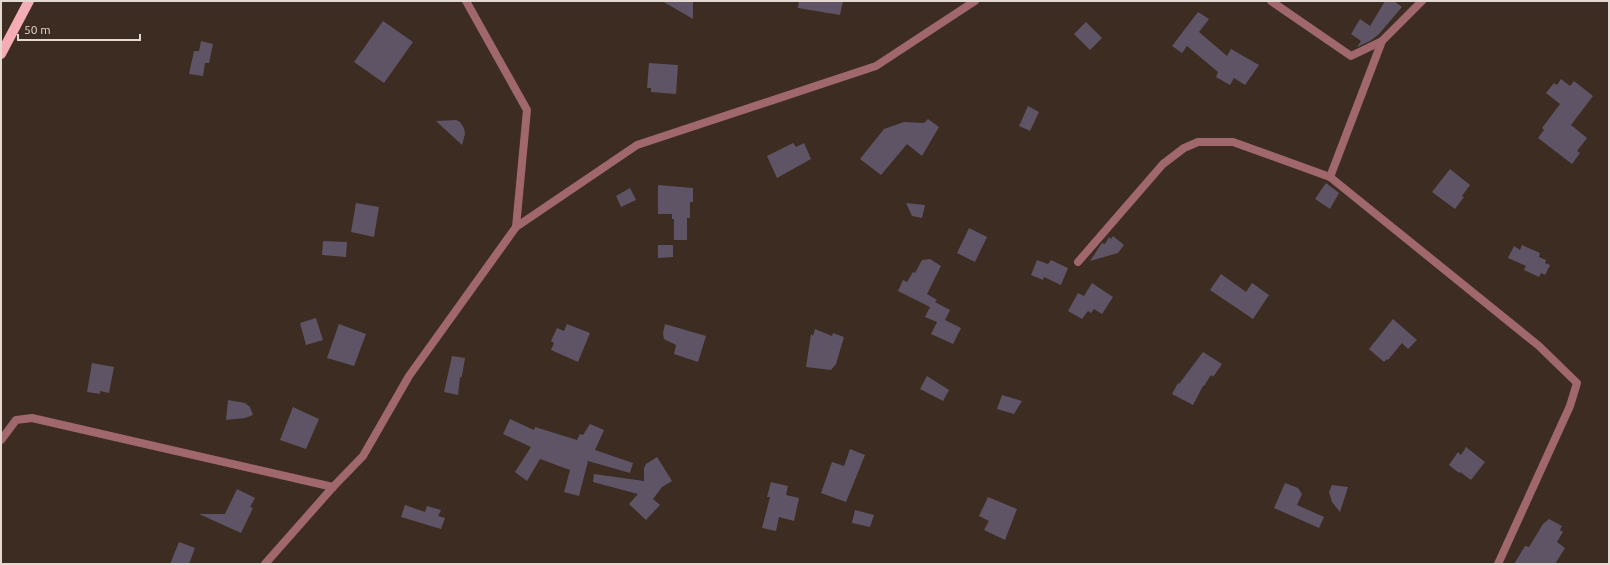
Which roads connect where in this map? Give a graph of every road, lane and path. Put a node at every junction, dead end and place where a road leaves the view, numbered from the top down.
1 (29, 1) edge
2 (466, 1) edge
3 (975, 1) edge
4 (1271, 1) edge
5 (1422, 1) edge
6 (1382, 41) junction
7 (1, 54) edge
8 (1330, 177) junction
9 (516, 227) junction
10 (1078, 262) dead end
11 (1, 440) edge
12 (333, 487) junction
13 (265, 564) edge
14 (1498, 564) edge

1 - 7 main road
2 - 9 street
3 - 9 street
4 - 6 street
5 - 6 street
6 - 8 street
8 - 10 street
8 - 14 street
9 - 12 street
11 - 12 street
12 - 13 street

